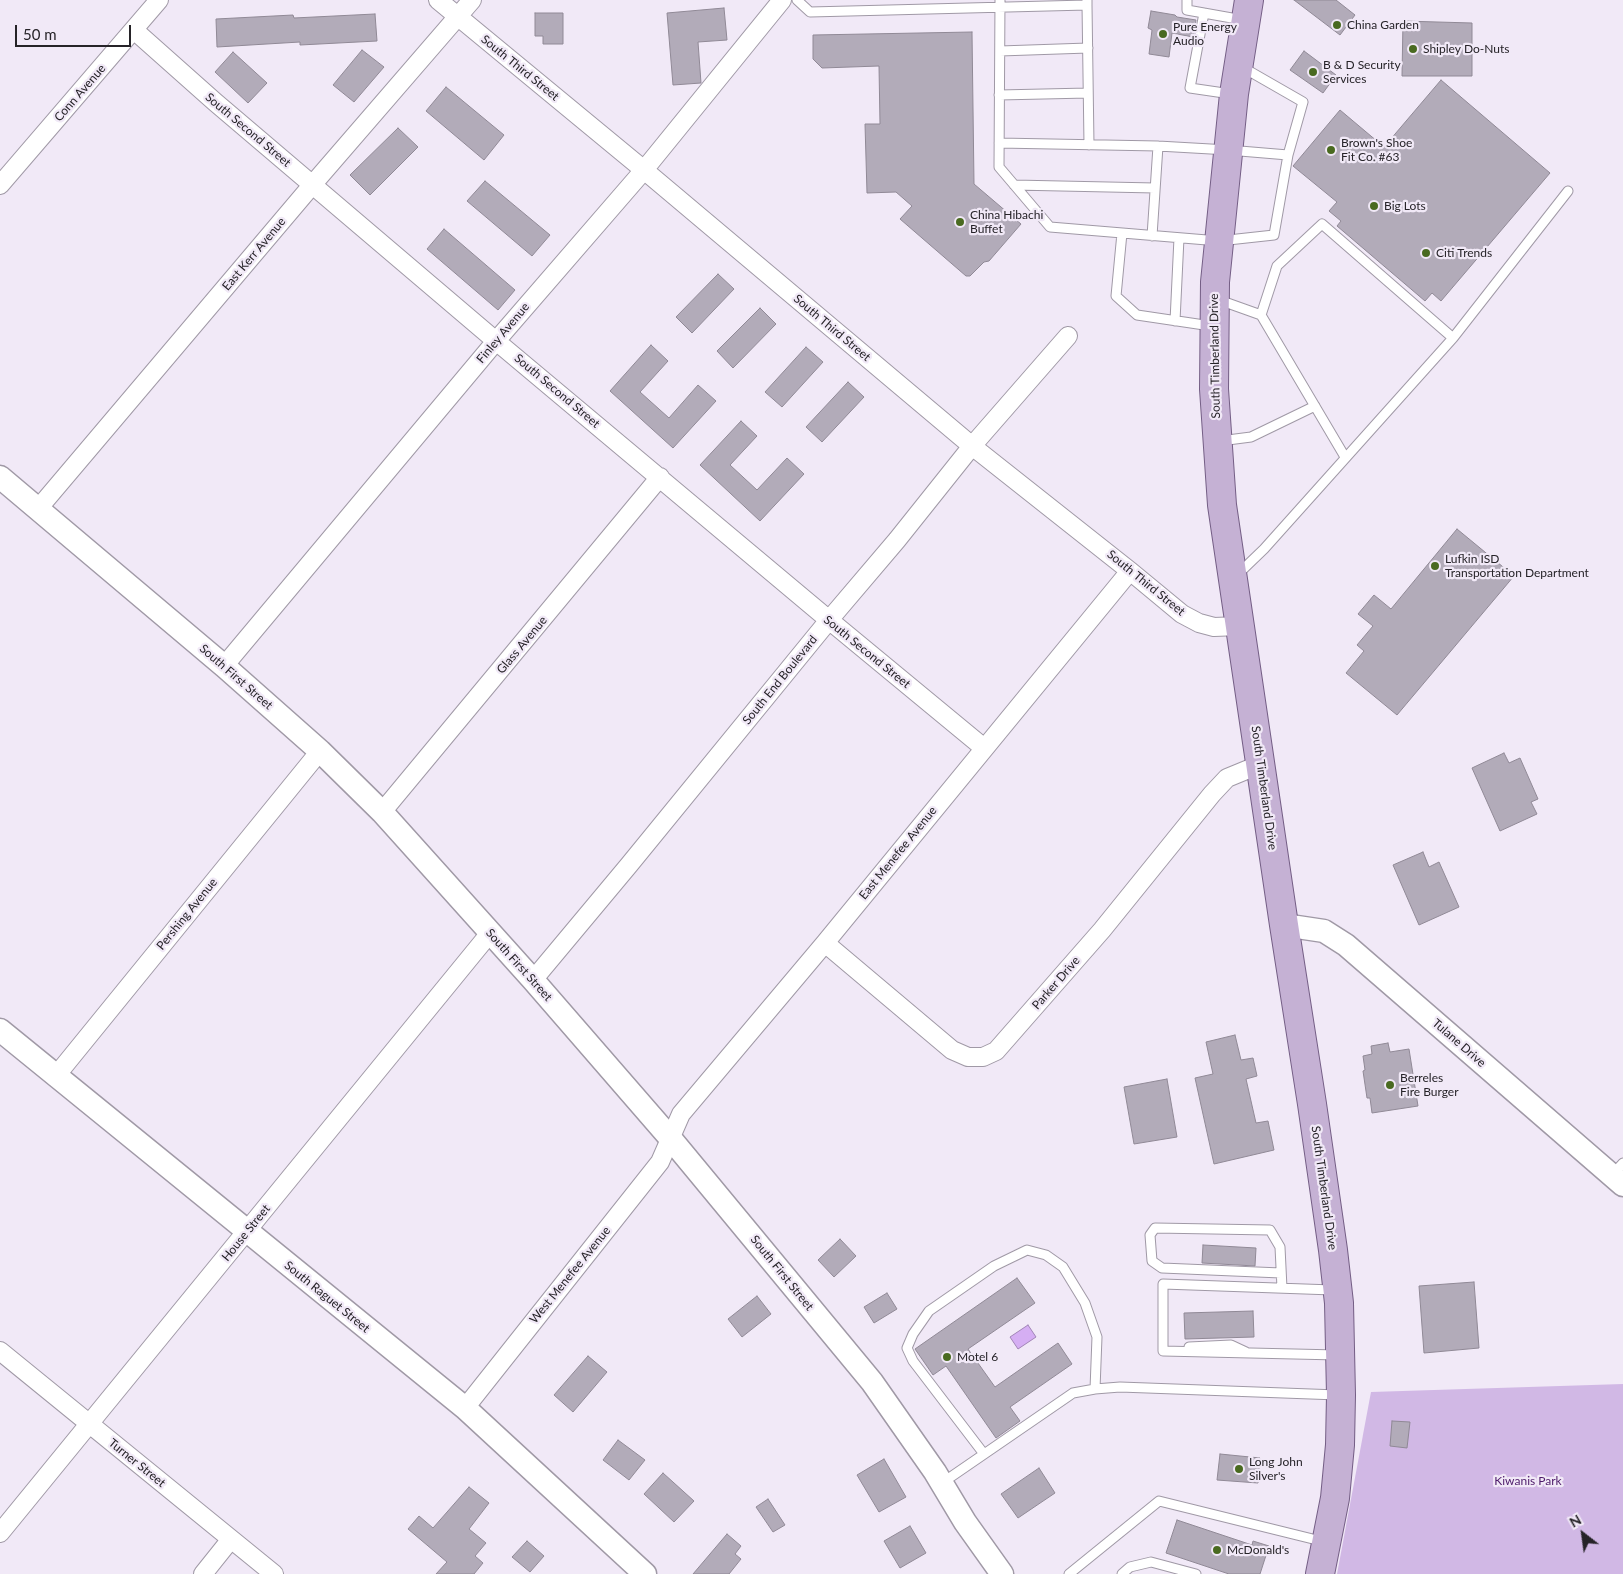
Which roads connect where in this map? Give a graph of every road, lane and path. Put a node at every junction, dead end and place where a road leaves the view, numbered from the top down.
1 (159, 0) edge
2 (438, 0) edge
3 (472, 0) edge
4 (782, 0) edge
5 (797, 0) edge
6 (1187, 0) edge
7 (1087, 2) edge
8 (1000, 4) edge
9 (1248, 10) edge
10 (1204, 14) junction
11 (458, 17) junction
12 (134, 30) junction
13 (1088, 48) junction
14 (1000, 51) junction
15 (1238, 65) junction
16 (1088, 93) junction
17 (1234, 94) junction
18 (999, 95) junction
19 (999, 143) junction
20 (1089, 145) junction
21 (1158, 146) junction
22 (1228, 150) junction
23 (1288, 156) junction
24 (644, 170) junction
25 (313, 184) junction
26 (1014, 185) junction
27 (0, 186) edge
28 (1155, 188) junction
29 (1568, 191) dead end
30 (1122, 233) junction
31 (1152, 236) junction
32 (1179, 238) junction
33 (1219, 241) junction
34 (1214, 298) junction
35 (1261, 315) junction
36 (1175, 321) junction
37 (1214, 327) junction
38 (1068, 336) dead end
39 (1454, 338) junction
40 (496, 341) junction
41 (1315, 406) junction
42 (1218, 442) junction
43 (972, 446) junction
44 (1345, 457) junction
45 (660, 477) junction
46 (0, 478) edge
47 (37, 510) junction
48 (1130, 571) junction
49 (1232, 579) junction
50 (829, 620) junction
51 (1239, 626) junction
52 (224, 666) junction
53 (984, 748) junction
54 (320, 751) junction
55 (1261, 764) junction
56 (382, 812) junction
57 (1284, 926) junction
58 (490, 933) junction
59 (825, 944) junction
60 (533, 980) junction
61 (0, 1030) edge
62 (55, 1077) junction
63 (671, 1138) junction
64 (1619, 1174) edge
65 (247, 1232) junction
66 (1280, 1273) junction
67 (1282, 1288) junction
68 (1338, 1291) junction
69 (0, 1351) edge
70 (1340, 1356) junction
71 (1095, 1389) junction
72 (1341, 1395) junction
73 (465, 1408) junction
74 (88, 1424) junction
75 (984, 1454) junction
76 (942, 1483) junction
77 (965, 1522) junction
78 (0, 1533) edge
79 (231, 1539) junction
80 (1327, 1543) junction
81 (202, 1574) edge
82 (274, 1574) edge
83 (645, 1574) edge
84 (985, 1574) edge
85 (1002, 1574) edge
86 (1069, 1574) edge
87 (1122, 1574) edge
88 (1196, 1574) edge
89 (1320, 1574) edge

1 - 12 street, Conn Avenue
2 - 11 street, South Third Street
3 - 11 street, East Kerr Avenue
4 - 24 street, Finley Avenue
5 - 8 lane
6 - 10 lane
7 - 8 lane
7 - 13 lane
8 - 14 lane
9 - 10 lane
9 - 15 main road, South Timberland Drive
10 - 17 lane
11 - 24 street, South Third Street
11 - 25 street, East Kerr Avenue
12 - 25 street, South Second Street
12 - 27 street, Conn Avenue
13 - 14 lane
13 - 16 lane
14 - 18 lane
15 - 17 main road, South Timberland Drive
15 - 23 lane
16 - 18 lane
16 - 20 lane
17 - 22 main road, South Timberland Drive
18 - 19 lane
19 - 20 lane
19 - 26 lane
20 - 21 lane
21 - 22 lane
21 - 28 lane
22 - 23 lane
22 - 33 main road, South Timberland Drive
23 - 33 lane
24 - 40 street, Finley Avenue
24 - 43 street, South Third Street
25 - 40 street, South Second Street
25 - 47 street, East Kerr Avenue
26 - 28 lane
26 - 30 lane
28 - 31 lane
29 - 39 lane
30 - 31 lane
30 - 36 lane
31 - 32 lane
32 - 33 lane
32 - 36 lane
33 - 34 main road, South Timberland Drive
34 - 35 lane
34 - 37 main road, South Timberland Drive
35 - 39 lane
35 - 41 lane
36 - 37 lane
37 - 42 main road, South Timberland Drive
38 - 43 street, South End Boulevard
39 - 44 lane
40 - 45 street, South Second Street
40 - 52 street, Finley Avenue
41 - 42 lane
41 - 44 lane
42 - 49 main road, South Timberland Drive
43 - 48 street, South Third Street
43 - 50 street, South End Boulevard
44 - 49 lane
45 - 50 street, South Second Street
45 - 56 street, Glass Avenue
46 - 47 street, South First Street
47 - 52 street, South First Street
48 - 51 street, South Third Street
48 - 53 street, East Menefee Avenue
49 - 51 main road, South Timberland Drive
50 - 53 street, South Second Street
50 - 60 street, South End Boulevard
51 - 55 main road, South Timberland Drive
52 - 54 street, South First Street
53 - 59 street, East Menefee Avenue
54 - 56 street, South First Street
54 - 62 street, Pershing Avenue
55 - 57 main road, South Timberland Drive
55 - 59 street, Parker Drive
56 - 58 street, South First Street
57 - 64 street, Tulane Drive
57 - 68 main road, South Timberland Drive
58 - 60 street, South First Street
58 - 65 street, House Street
59 - 63 street, East Menefee Avenue
60 - 63 street, South First Street
61 - 62 street, South Raguet Street
62 - 65 street, South Raguet Street
63 - 73 street, West Menefee Avenue
63 - 76 street, South First Street
65 - 73 street, South Raguet Street
65 - 74 street, House Street
66 - 66 lane
66 - 67 lane
67 - 68 lane
67 - 70 lane
68 - 70 main road, South Timberland Drive
69 - 74 street, Turner Street
70 - 72 main road, South Timberland Drive
71 - 72 lane
71 - 75 lane
71 - 75 lane
72 - 80 main road, South Timberland Drive
73 - 83 street, South Raguet Street
74 - 78 street, House Street
74 - 79 street, Turner Street
75 - 76 lane
76 - 77 street, South First Street
77 - 84 street, South First Street
77 - 85 street, South First Street
79 - 81 street
79 - 82 street, Turner Street
80 - 86 lane
80 - 89 main road, South Timberland Drive
87 - 88 lane

